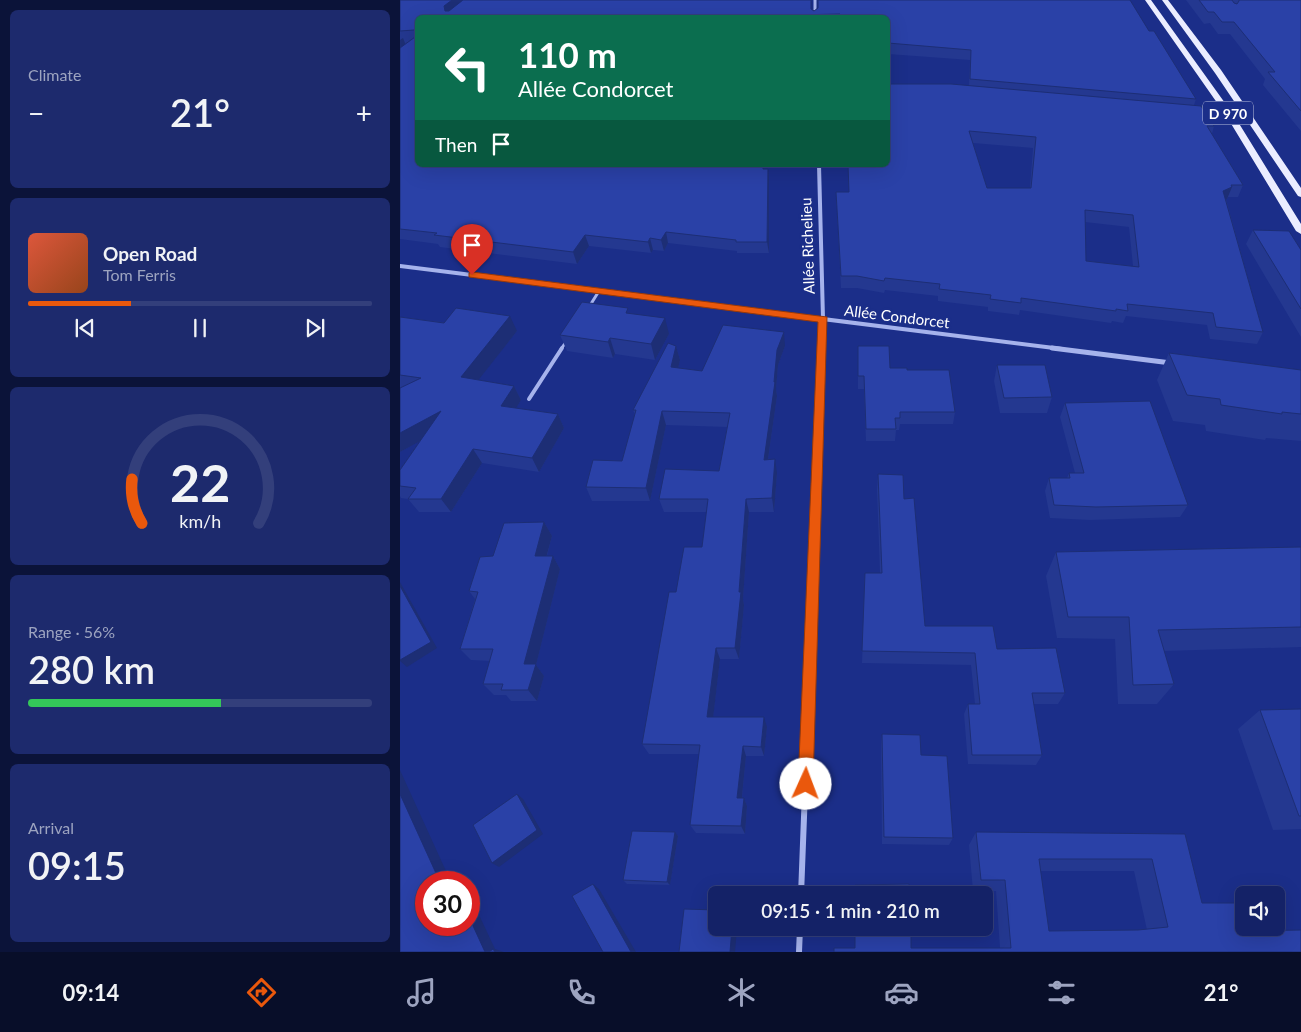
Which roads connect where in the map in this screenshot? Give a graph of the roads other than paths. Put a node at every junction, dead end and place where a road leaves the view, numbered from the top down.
1 (815, 0) edge
2 (1148, 0) edge
3 (1165, 0) edge
4 (815, 15) edge
5 (1194, 113) edge
6 (1231, 117) junction
7 (819, 167) edge
8 (1301, 194) edge
9 (1301, 231) edge
10 (400, 266) edge
11 (599, 291) junction
12 (588, 308) edge
13 (823, 319) junction
14 (567, 341) edge
15 (1174, 363) edge
16 (529, 399) dead end
17 (801, 886) edge
18 (800, 936) edge
19 (799, 952) edge

1 - 4 street
2 - 6 main road, D 970
3 - 8 main road, D 970
5 - 6 street
6 - 9 main road, D 970
7 - 13 street, Allée Richelieu
10 - 11 street, Allée Condorcet
11 - 12 lane
11 - 13 street, Allée Condorcet
13 - 15 street, Allée Condorcet
13 - 17 street, Allée Richelieu
14 - 16 lane
18 - 19 street

